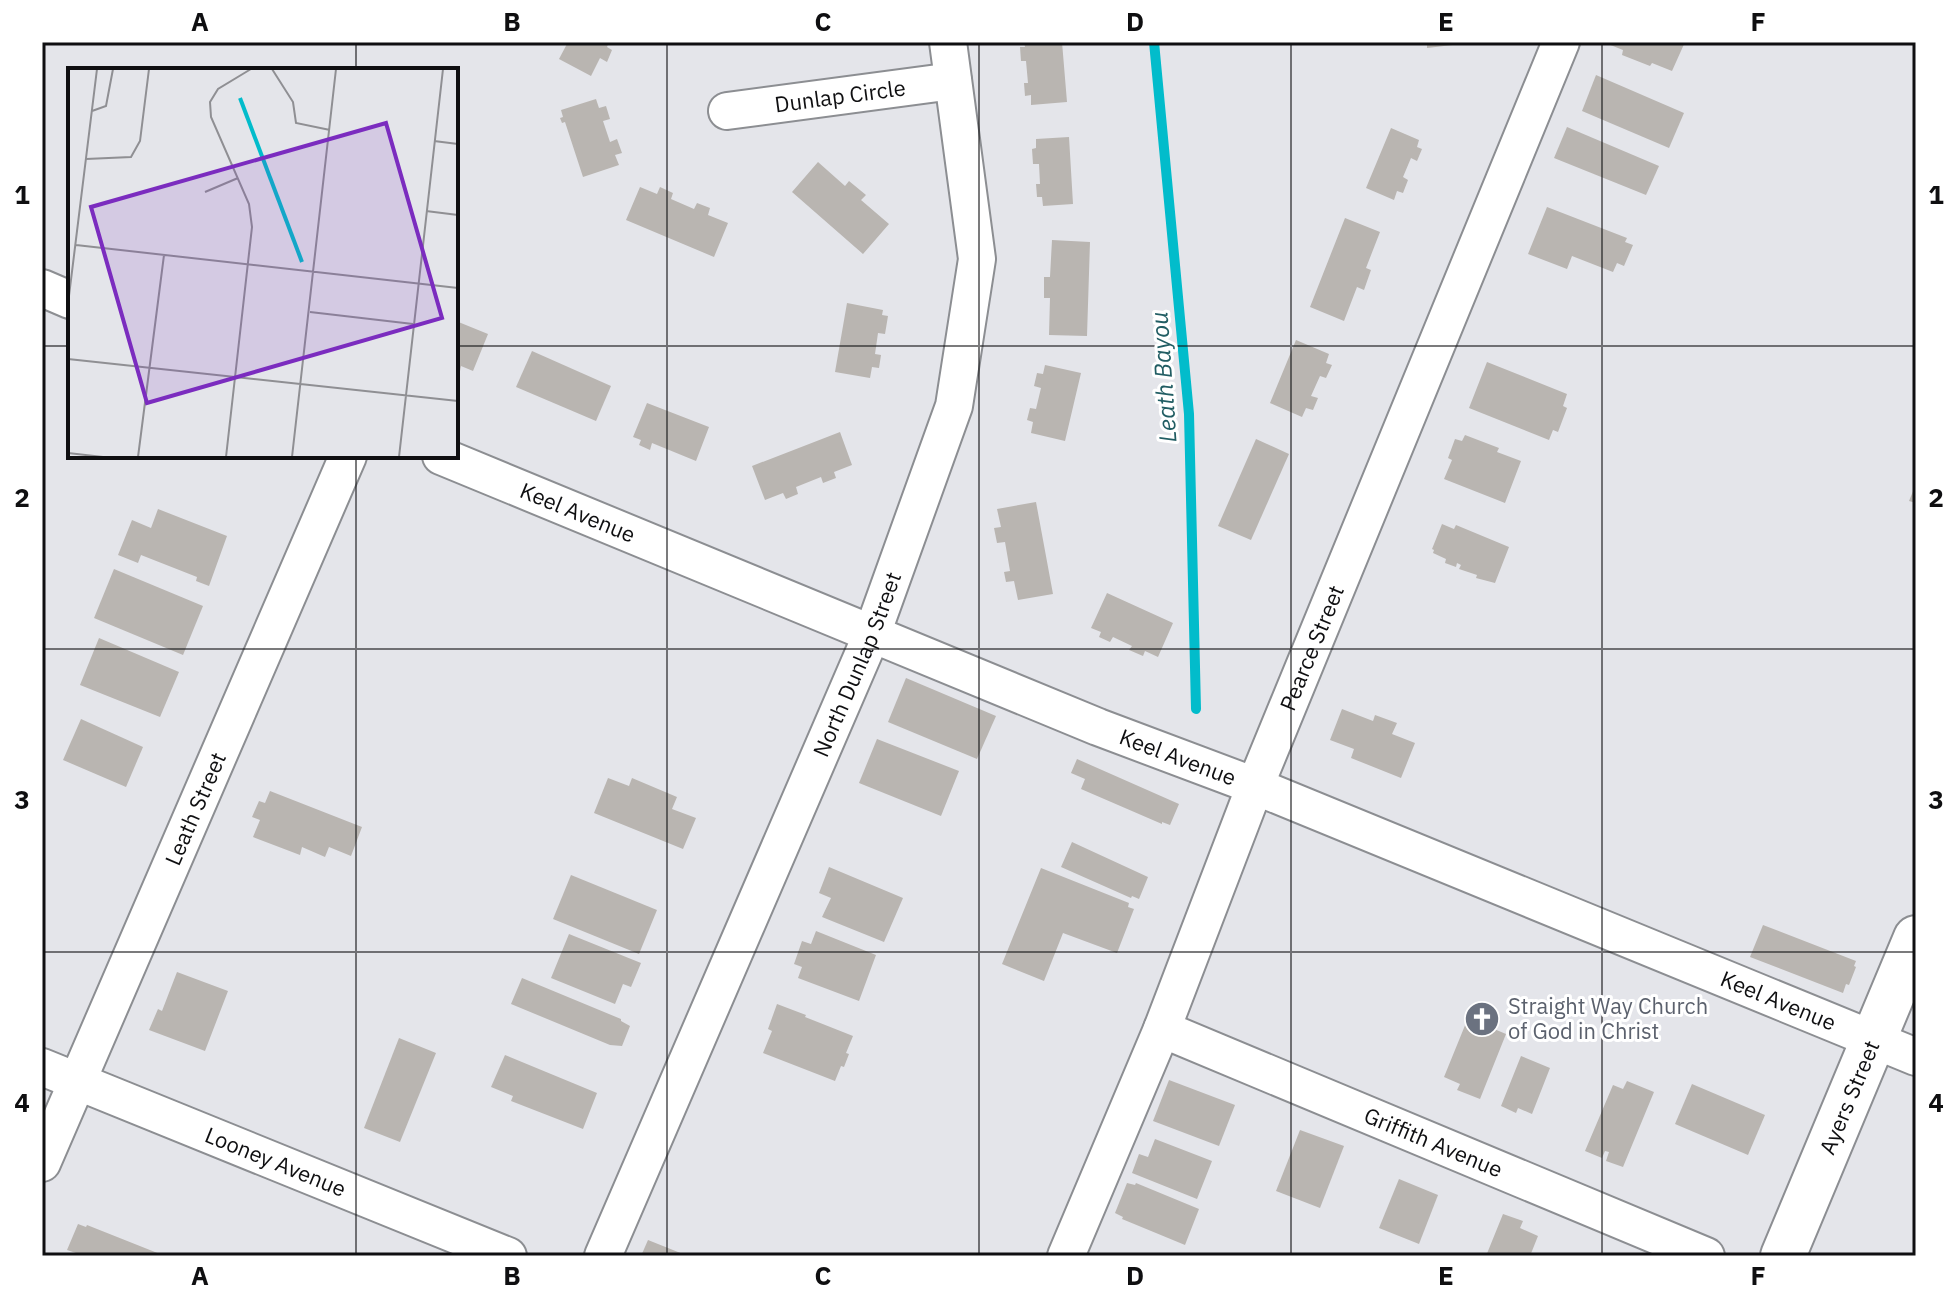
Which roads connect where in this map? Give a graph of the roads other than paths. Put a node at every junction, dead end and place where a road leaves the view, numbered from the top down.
1 (948, 42) edge
2 (1561, 42) edge
3 (953, 81) junction
4 (727, 111) dead end
5 (42, 288) edge
6 (68, 299) edge
7 (347, 458) edge
8 (446, 458) edge
9 (872, 634) junction
10 (1255, 786) junction
11 (1916, 938) edge
12 (1162, 1029) junction
13 (1875, 1039) junction
14 (1916, 1057) edge
15 (42, 1067) edge
16 (77, 1081) junction
17 (42, 1163) edge
18 (508, 1256) edge
19 (603, 1256) edge
20 (1066, 1256) edge
21 (1706, 1256) edge
22 (1783, 1256) edge

1 - 3 street, North Dunlap Street
2 - 10 street, Pearce Street
3 - 4 street, Dunlap Circle
3 - 9 street, North Dunlap Street
5 - 6 street
7 - 16 street, Leath Street
8 - 9 street, Keel Avenue
9 - 10 street, Keel Avenue
9 - 19 street, North Dunlap Street
10 - 12 street, Pearce Street
10 - 13 street, Keel Avenue
11 - 13 street, Ayers Street
12 - 20 street, Pearce Street
12 - 21 street, Griffith Avenue
13 - 14 street, Keel Avenue
13 - 22 street, Ayers Street
15 - 16 street, Looney Avenue
16 - 17 street, Leath Street
16 - 18 street, Looney Avenue

